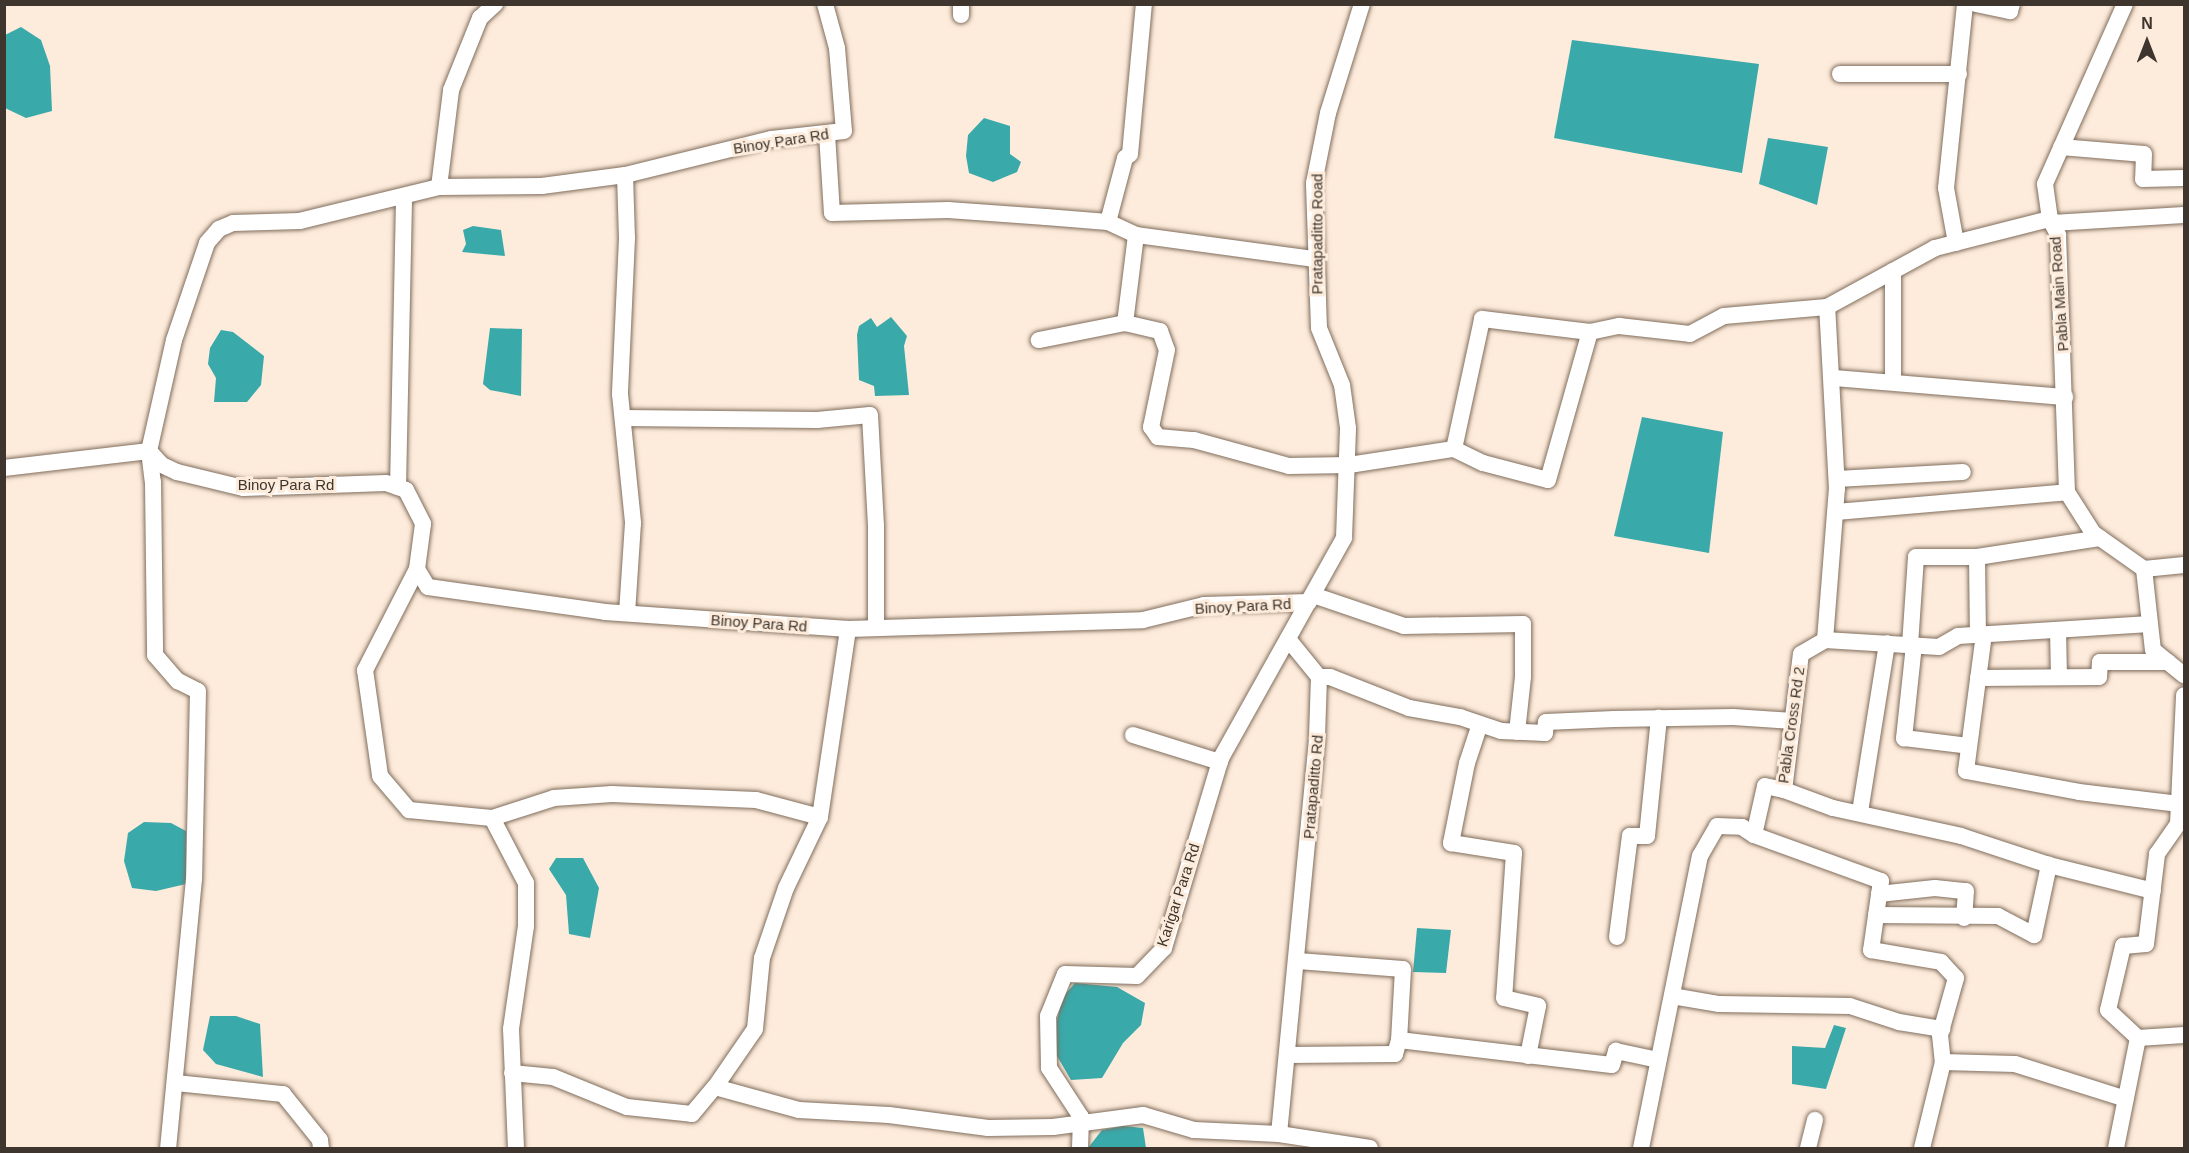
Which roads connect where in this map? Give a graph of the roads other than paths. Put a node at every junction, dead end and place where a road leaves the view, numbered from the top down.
1 (495, 4) edge
2 (825, 4) edge
3 (1144, 4) edge
4 (1362, 4) edge
5 (1965, 4) edge
6 (1976, 4) edge
7 (2012, 4) edge
8 (2125, 4) edge
9 (1840, 74) dead end
10 (1959, 74) junction
11 (827, 134) junction
12 (2061, 147) junction
13 (625, 175) junction
14 (2184, 178) edge
15 (439, 187) junction
16 (405, 198) junction
17 (2184, 215) edge
18 (2051, 221) junction
19 (1108, 222) junction
20 (1136, 235) junction
21 (1956, 243) junction
22 (1314, 259) junction
23 (1893, 271) junction
24 (1827, 307) junction
25 (1125, 323) junction
26 (1590, 332) junction
27 (1039, 340) dead end
28 (1833, 378) junction
29 (1893, 381) junction
30 (2065, 397) junction
31 (623, 418) junction
32 (1454, 449) junction
33 (149, 451) junction
34 (1348, 465) junction
35 (4, 468) edge
36 (1963, 472) dead end
37 (1837, 479) junction
38 (398, 487) junction
39 (2067, 492) junction
40 (1836, 512) junction
41 (2100, 538) junction
42 (1977, 557) junction
43 (2184, 565) edge
44 (2144, 568) junction
45 (417, 569) junction
46 (1311, 598) junction
47 (627, 613) junction
48 (2150, 624) junction
49 (876, 628) junction
50 (848, 629) junction
51 (2058, 630) junction
52 (1981, 634) junction
53 (1288, 639) junction
54 (1825, 640) junction
55 (1887, 643) junction
56 (1912, 645) junction
57 (2168, 662) junction
58 (2184, 675) edge
59 (1319, 677) junction
60 (1978, 678) junction
61 (2059, 678) junction
62 (2184, 694) edge
63 (2184, 705) edge
64 (1659, 718) junction
65 (1793, 721) junction
66 (1480, 724) junction
67 (1517, 732) junction
68 (1133, 735) dead end
69 (1969, 746) junction
70 (1220, 762) junction
71 (1784, 790) junction
72 (2179, 804) junction
73 (1860, 812) junction
74 (820, 817) junction
75 (492, 818) junction
76 (1754, 835) junction
77 (2049, 865) junction
78 (2153, 891) junction
79 (1879, 894) junction
80 (1876, 915) junction
81 (1964, 918) junction
82 (1617, 937) dead end
83 (1298, 961) junction
84 (1672, 996) junction
85 (1942, 1029) junction
86 (2184, 1035) edge
87 (2138, 1038) junction
88 (1399, 1040) junction
89 (1288, 1055) junction
90 (1528, 1056) junction
91 (1658, 1060) junction
92 (1943, 1062) junction
93 (512, 1073) junction
94 (176, 1083) junction
95 (715, 1087) junction
96 (2126, 1099) junction
97 (1815, 1120) dead end
98 (1083, 1123) junction
99 (1279, 1134) junction
100 (168, 1149) edge
101 (321, 1149) edge
102 (516, 1149) edge
103 (1080, 1149) edge
104 (1370, 1149) edge
105 (1641, 1149) edge
106 (1808, 1149) edge
107 (1922, 1149) edge
108 (2116, 1149) edge

1 - 15 street
2 - 11 street, Binoy Para Rd
3 - 19 street
4 - 22 street, Pratapaditto Road
5 - 10 street
6 - 7 street
8 - 12 street, Pabla Main Road
9 - 10 street
10 - 21 street
11 - 13 street, Binoy Para Rd
11 - 19 street
12 - 14 street
12 - 18 street, Pabla Main Road
13 - 15 street, Binoy Para Rd
13 - 31 street
15 - 16 street, Binoy Para Rd
16 - 33 street, Binoy Para Rd
16 - 38 street
17 - 18 street
18 - 21 street
18 - 30 street, Pabla Main Road
19 - 20 street
20 - 22 street
20 - 25 street
21 - 23 street
22 - 34 street, Pratapaditto Road
23 - 24 street
23 - 29 street
24 - 26 street
24 - 28 street
25 - 27 street
25 - 34 street
26 - 32 street
26 - 32 street
28 - 29 street
28 - 37 street
29 - 30 street
30 - 39 street, Pabla Main Road
31 - 47 street
31 - 49 street
32 - 34 street
33 - 35 street
33 - 38 street, Binoy Para Rd
33 - 94 street
34 - 46 street
36 - 37 street
37 - 40 street
38 - 45 street
39 - 40 street
39 - 41 street
40 - 54 street
41 - 42 street
41 - 44 street
42 - 52 street
42 - 56 street
43 - 44 street
44 - 48 street
45 - 47 street, Binoy Para Rd
45 - 75 street
46 - 49 street, Binoy Para Rd
46 - 53 street
46 - 67 street, Binoy Para Rd
47 - 50 street, Binoy Para Rd
48 - 51 street
48 - 57 street
49 - 50 street, Binoy Para Rd
50 - 74 street
51 - 52 street
51 - 61 street
52 - 56 street
52 - 60 street
53 - 59 street
53 - 70 street, Karigar Para Rd
54 - 55 street
54 - 65 street, Pabla Cross Rd 2
55 - 56 street
55 - 73 street
56 - 69 street
57 - 58 street
57 - 61 street
59 - 66 street
59 - 83 street, Pratapaditto Rd
60 - 61 street
60 - 69 street
62 - 63 street
63 - 72 street
64 - 65 street
64 - 67 street
64 - 82 street
65 - 71 street, Pabla Cross Rd 2
66 - 67 street
66 - 90 street
68 - 70 street
69 - 72 street
70 - 98 street, Karigar Para Rd
71 - 73 street
71 - 76 street, Pabla Cross Rd 2
72 - 78 street
73 - 77 street
74 - 75 street
74 - 95 street
75 - 93 street
76 - 79 street
76 - 84 street
77 - 78 street
77 - 81 street
78 - 87 street
79 - 80 street
79 - 81 street
80 - 81 street
80 - 85 street
83 - 88 street
83 - 89 street, Pratapaditto Rd
84 - 85 street
84 - 91 street
85 - 92 street
86 - 87 street
87 - 96 street
88 - 89 street
88 - 90 street
89 - 99 street, Pratapaditto Rd
90 - 91 street
91 - 105 street
92 - 96 street
92 - 107 street
93 - 95 street
93 - 102 street
94 - 100 street
94 - 101 street
95 - 98 street
96 - 108 street
97 - 106 street
98 - 99 street
98 - 103 street
99 - 104 street

